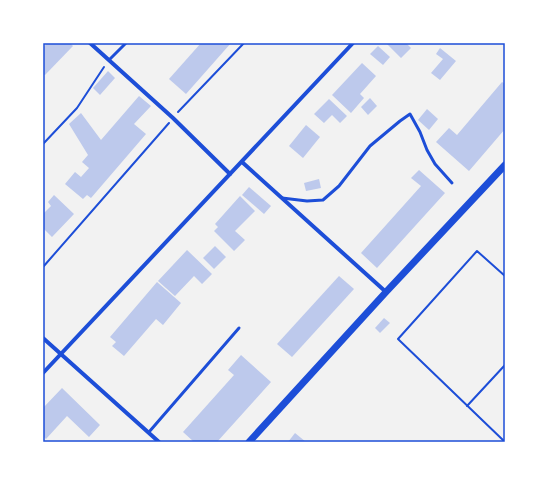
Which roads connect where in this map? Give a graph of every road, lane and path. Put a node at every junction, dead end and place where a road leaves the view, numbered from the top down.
1 (90, 43) edge
2 (126, 43) edge
3 (244, 43) edge
4 (353, 43) edge
5 (109, 60) junction
6 (173, 118) junction
7 (43, 144) edge
8 (242, 162) junction
9 (505, 165) edge
10 (230, 174) junction
11 (452, 183) dead end
12 (282, 198) junction
13 (43, 267) edge
14 (505, 276) edge
15 (386, 292) junction
16 (239, 328) dead end
17 (43, 338) edge
18 (61, 354) junction
19 (505, 365) edge
20 (43, 372) edge
21 (467, 406) junction
22 (149, 432) junction
23 (160, 442) edge
24 (249, 442) edge
25 (505, 442) edge

1 - 5 street
2 - 5 lane
3 - 6 path
4 - 8 street
5 - 6 street
5 - 7 path
6 - 10 street
6 - 13 path
8 - 10 street
8 - 12 street
9 - 15 street
10 - 18 street
11 - 12 lane
12 - 15 street
14 - 21 path
15 - 24 street
16 - 22 lane
17 - 18 street
18 - 20 street
18 - 22 street
19 - 21 path
21 - 25 path
22 - 23 street

